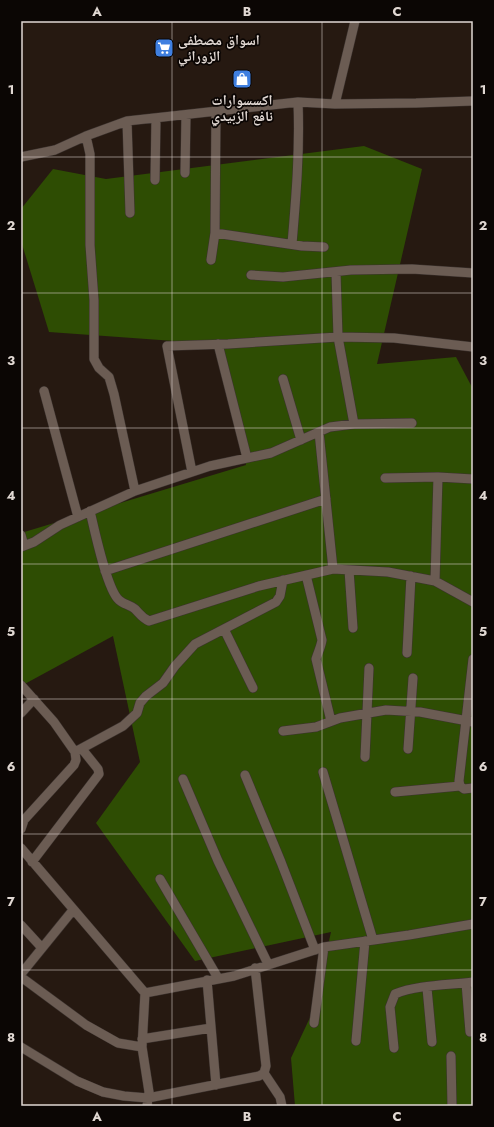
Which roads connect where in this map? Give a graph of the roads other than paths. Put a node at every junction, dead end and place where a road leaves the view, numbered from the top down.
1 (354, 21) edge
2 (473, 101) edge
3 (298, 102) junction
4 (335, 104) junction
5 (216, 111) junction
6 (186, 114) junction
7 (156, 118) junction
8 (127, 121) junction
9 (86, 136) junction
10 (21, 157) edge
11 (185, 172) dead end
12 (155, 180) dead end
13 (130, 213) dead end
14 (215, 232) junction
15 (292, 244) junction
16 (324, 247) dead end
17 (211, 260) dead end
18 (336, 272) junction
19 (473, 273) edge
20 (251, 275) dead end
21 (338, 337) junction
22 (218, 344) junction
23 (473, 348) edge
24 (283, 379) dead end
25 (44, 391) dead end
26 (412, 423) dead end
27 (354, 424) junction
28 (319, 432) junction
29 (301, 440) junction
30 (247, 458) junction
31 (192, 472) junction
32 (438, 477) junction
33 (385, 478) dead end
34 (473, 479) edge
35 (135, 490) junction
36 (326, 499) junction
37 (90, 511) junction
38 (78, 516) junction
39 (21, 535) edge
40 (22, 547) edge
41 (333, 569) junction
42 (349, 570) junction
43 (105, 571) junction
44 (306, 575) junction
45 (411, 576) junction
46 (283, 580) junction
47 (435, 581) junction
48 (473, 602) edge
49 (353, 628) dead end
50 (224, 629) junction
51 (407, 653) dead end
52 (473, 659) edge
53 (370, 668) dead end
54 (413, 678) dead end
55 (21, 685) edge
56 (254, 688) dead end
57 (34, 700) junction
58 (411, 712) junction
59 (21, 713) edge
60 (368, 713) junction
61 (331, 721) junction
62 (470, 721) edge
63 (283, 731) dead end
64 (408, 749) dead end
65 (79, 750) junction
66 (365, 756) dead end
67 (323, 772) dead end
68 (245, 775) dead end
69 (183, 780) dead end
70 (460, 786) junction
71 (473, 788) edge
72 (396, 792) dead end
73 (21, 829) edge
74 (21, 848) edge
75 (32, 862) junction
76 (160, 879) dead end
77 (73, 910) junction
78 (473, 924) edge
79 (21, 925) edge
80 (369, 940) junction
81 (42, 948) junction
82 (320, 948) junction
83 (268, 964) junction
84 (255, 968) junction
85 (21, 974) edge
86 (21, 977) edge
87 (218, 978) junction
88 (207, 980) junction
89 (469, 982) edge
90 (427, 988) junction
91 (146, 993) junction
92 (314, 1023) dead end
93 (211, 1028) junction
94 (470, 1032) dead end
95 (356, 1041) dead end
96 (432, 1042) dead end
97 (142, 1043) junction
98 (21, 1047) edge
99 (394, 1048) dead end
100 (451, 1056) dead end
101 (264, 1073) junction
102 (216, 1085) junction
103 (148, 1102) edge
104 (282, 1106) edge
105 (452, 1106) edge

1 - 4 street
2 - 4 street
3 - 4 street
3 - 5 street
3 - 15 street
5 - 6 street
5 - 14 street
6 - 7 street
6 - 11 street
7 - 8 street
7 - 12 street
8 - 9 street
8 - 13 street
9 - 10 street
9 - 35 street
14 - 15 street
14 - 17 street
15 - 16 street
18 - 19 street
18 - 20 street
18 - 21 street
21 - 22 street
21 - 23 street
21 - 27 street
22 - 30 street
22 - 31 street
24 - 29 street
25 - 38 street
26 - 27 street
27 - 28 street
28 - 29 street
28 - 36 street
29 - 30 street
30 - 31 street
31 - 35 street
32 - 33 street
32 - 34 street
32 - 47 street
35 - 37 street
36 - 41 street
36 - 43 street
37 - 38 street
37 - 43 street
38 - 40 street
39 - 40 street
41 - 42 street
41 - 44 street
42 - 45 street
42 - 49 street
43 - 46 street
44 - 46 street
44 - 61 street
45 - 47 street
45 - 51 street
46 - 50 street
47 - 48 street
50 - 56 street
50 - 65 street
52 - 62 street
53 - 60 street
54 - 58 street
55 - 57 street
57 - 59 street
57 - 65 street
58 - 60 street
58 - 62 street
58 - 64 street
60 - 61 street
60 - 66 street
61 - 63 street
62 - 70 street
65 - 73 street
65 - 75 street
67 - 80 street
68 - 82 street
69 - 83 street
70 - 71 street
70 - 72 street
74 - 75 street
75 - 77 street
76 - 87 street
77 - 81 street
77 - 91 street
78 - 80 street
79 - 81 street
80 - 82 street
80 - 95 street
81 - 85 street
82 - 83 street
82 - 92 street
83 - 84 street
84 - 87 street
84 - 101 street
86 - 97 street
87 - 88 street
88 - 91 street
88 - 93 street
89 - 90 street
89 - 94 street
90 - 96 street
90 - 99 street
91 - 97 street
93 - 97 street
93 - 102 street
97 - 103 street
98 - 103 street
100 - 105 street
101 - 102 street
101 - 104 street
102 - 103 street

